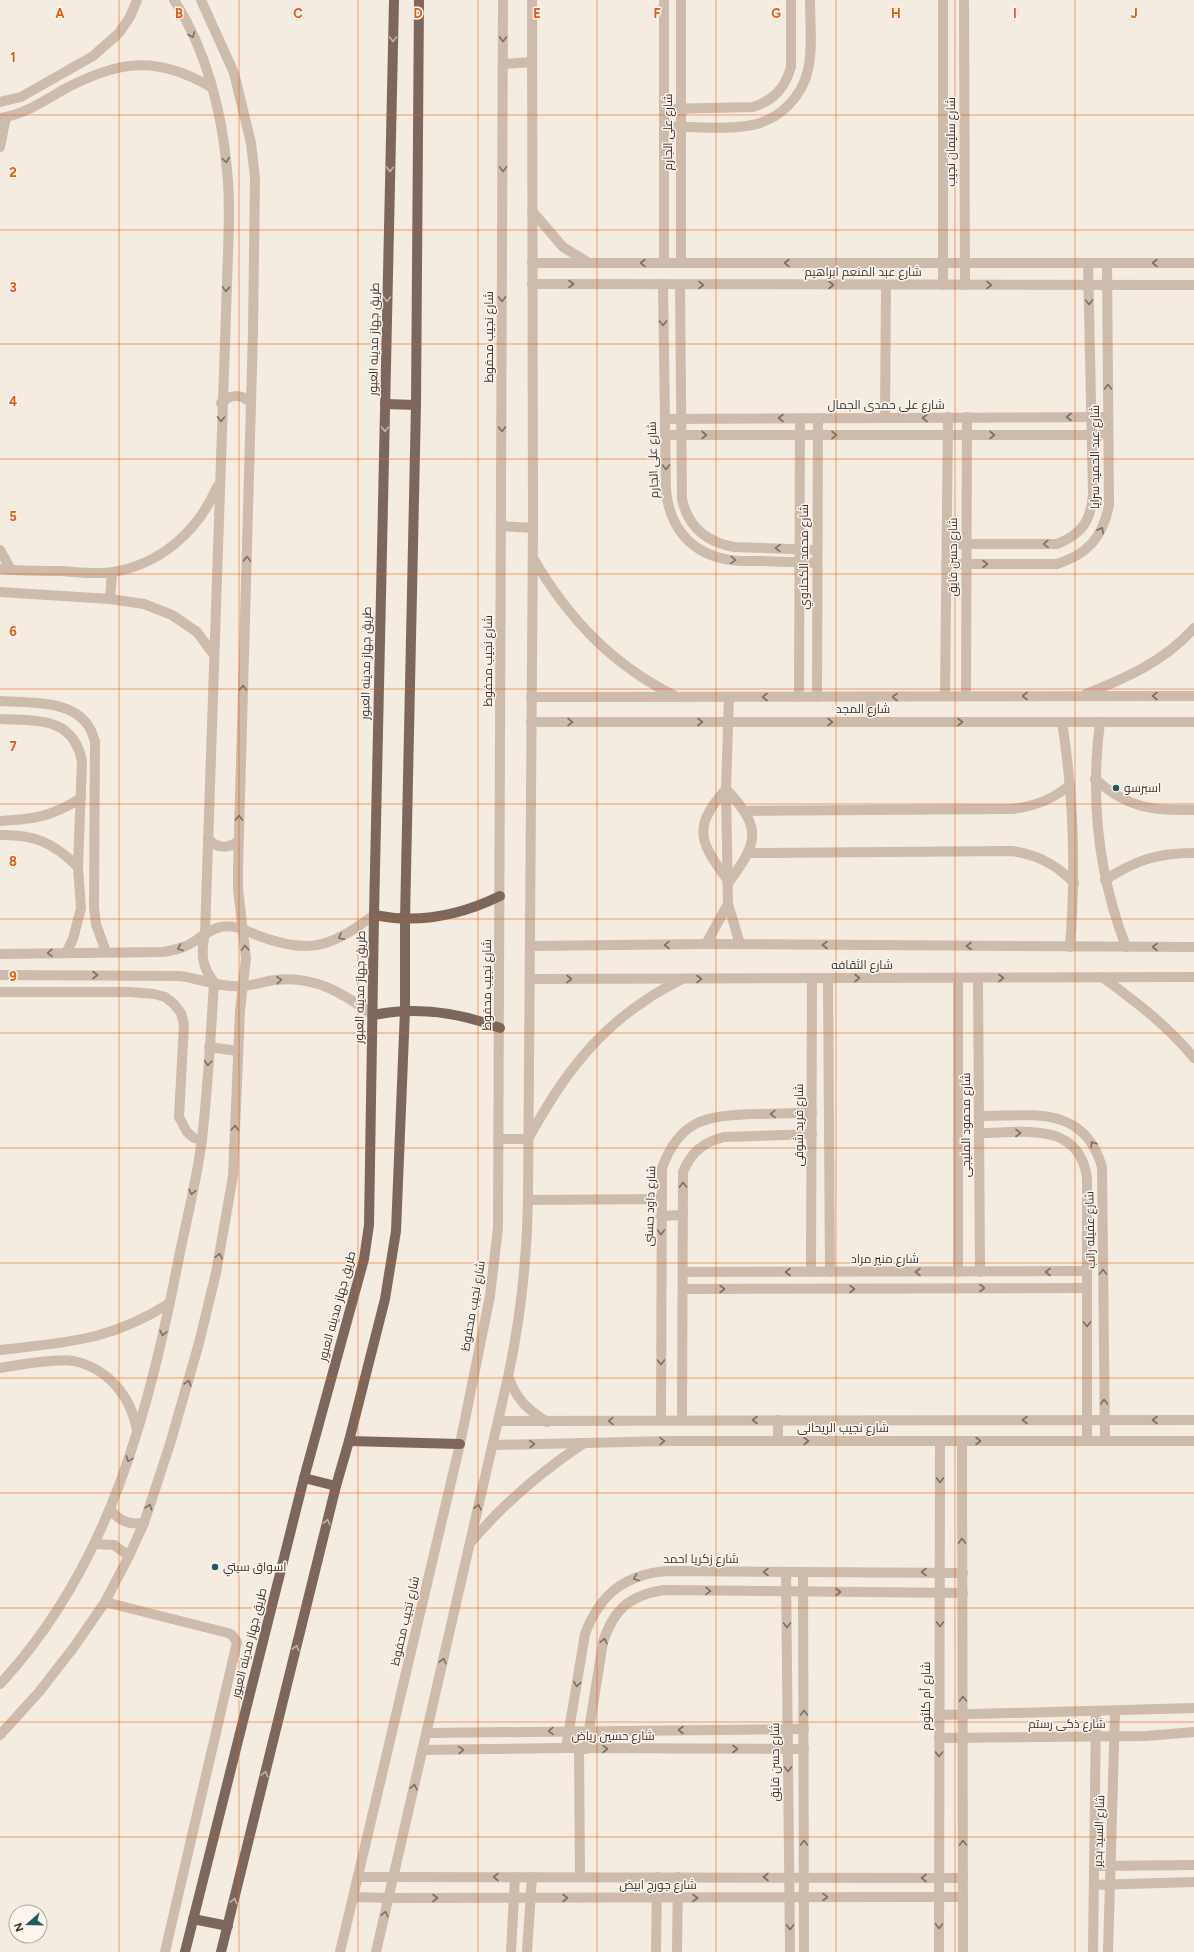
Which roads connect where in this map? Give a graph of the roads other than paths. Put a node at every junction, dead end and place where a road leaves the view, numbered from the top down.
1 (137, 0) edge
2 (174, 0) edge
3 (201, 0) edge
4 (394, 0) edge
5 (419, 0) edge
6 (503, 0) edge
7 (532, 0) edge
8 (664, 0) edge
9 (681, 0) edge
10 (791, 0) edge
11 (810, 0) edge
12 (943, 0) edge
13 (964, 0) edge
14 (532, 62) junction
15 (503, 64) junction
16 (41, 86) junction
17 (211, 87) junction
18 (48, 99) junction
19 (0, 102) edge
20 (664, 109) junction
21 (682, 109) junction
22 (3, 118) edge
23 (664, 126) junction
24 (681, 127) junction
25 (0, 147) edge
26 (532, 211) junction
27 (532, 263) junction
28 (589, 263) junction
29 (664, 263) junction
30 (681, 263) junction
31 (943, 263) junction
32 (964, 263) junction
33 (1088, 263) junction
34 (1107, 263) junction
35 (1194, 263) edge
36 (532, 284) junction
37 (663, 284) junction
38 (680, 284) junction
39 (886, 285) junction
40 (943, 285) junction
41 (965, 285) junction
42 (1089, 285) junction
43 (1107, 285) junction
44 (1194, 285) edge
45 (250, 402) junction
46 (221, 403) junction
47 (385, 404) junction
48 (416, 405) junction
49 (1108, 416) junction
50 (967, 417) junction
51 (1091, 417) junction
52 (800, 418) junction
53 (818, 418) junction
54 (885, 418) junction
55 (948, 418) junction
56 (665, 419) junction
57 (682, 419) junction
58 (665, 435) junction
59 (682, 435) junction
60 (800, 435) junction
61 (818, 435) junction
62 (948, 435) junction
63 (967, 435) junction
64 (1091, 435) junction
65 (1108, 435) junction
66 (220, 482) junction
67 (689, 520) junction
68 (502, 526) junction
69 (676, 526) junction
70 (533, 528) junction
71 (946, 544) junction
72 (966, 544) junction
73 (799, 549) junction
74 (0, 550) edge
75 (818, 550) junction
76 (532, 556) junction
77 (799, 562) junction
78 (817, 563) junction
79 (946, 564) junction
80 (966, 564) junction
81 (0, 568) edge
82 (11, 570) junction
83 (112, 573) junction
84 (0, 592) edge
85 (110, 599) junction
86 (1194, 628) edge
87 (214, 655) junction
88 (945, 696) junction
89 (966, 696) junction
90 (1079, 696) junction
91 (1194, 696) edge
92 (532, 697) junction
93 (677, 697) junction
94 (729, 697) junction
95 (798, 697) junction
96 (817, 697) junction
97 (871, 697) junction
98 (0, 700) edge
99 (0, 718) edge
100 (531, 722) junction
101 (728, 722) junction
102 (870, 722) junction
103 (1062, 722) junction
104 (1100, 722) junction
105 (1194, 722) edge
106 (1095, 779) junction
107 (1070, 785) junction
108 (726, 789) junction
109 (81, 798) junction
110 (1194, 810) edge
111 (745, 811) junction
112 (0, 821) edge
113 (0, 835) edge
114 (208, 838) junction
115 (238, 841) junction
116 (749, 853) junction
117 (1194, 853) edge
118 (78, 867) junction
119 (1105, 880) junction
120 (729, 882) junction
121 (1074, 883) junction
122 (500, 896) junction
123 (728, 904) junction
124 (374, 915) junction
125 (405, 919) junction
126 (243, 930) junction
127 (205, 933) junction
128 (706, 944) junction
129 (740, 944) junction
130 (530, 946) junction
131 (1070, 947) junction
132 (1126, 947) junction
133 (1194, 947) edge
134 (106, 952) junction
135 (66, 953) junction
136 (0, 954) edge
137 (0, 975) edge
138 (1102, 977) junction
139 (1194, 977) edge
140 (812, 978) junction
141 (828, 978) junction
142 (958, 978) junction
143 (978, 978) junction
144 (530, 979) junction
145 (682, 979) junction
146 (214, 982) junction
147 (242, 986) junction
148 (0, 992) edge
149 (405, 1010) junction
150 (373, 1015) junction
151 (500, 1028) junction
152 (209, 1047) junction
153 (238, 1051) junction
154 (1194, 1058) edge
155 (812, 1112) junction
156 (979, 1116) junction
157 (979, 1133) junction
158 (812, 1134) junction
159 (498, 1139) junction
160 (528, 1139) junction
161 (202, 1140) junction
162 (661, 1199) junction
163 (528, 1200) junction
164 (683, 1215) junction
165 (661, 1216) junction
166 (683, 1272) junction
167 (811, 1272) junction
168 (830, 1272) junction
169 (958, 1272) junction
170 (980, 1272) junction
171 (1087, 1272) junction
172 (1086, 1288) junction
173 (683, 1289) junction
174 (170, 1303) junction
175 (0, 1350) edge
176 (0, 1368) edge
177 (508, 1377) junction
178 (661, 1420) junction
179 (682, 1420) junction
180 (778, 1420) junction
181 (1086, 1420) junction
182 (1104, 1420) junction
183 (1194, 1420) edge
184 (498, 1421) junction
185 (547, 1422) junction
186 (138, 1434) junction
187 (778, 1441) junction
188 (940, 1441) junction
189 (962, 1441) junction
190 (1087, 1441) junction
191 (1105, 1441) junction
192 (1194, 1441) edge
193 (349, 1442) junction
194 (585, 1442) junction
195 (460, 1444) junction
196 (493, 1445) junction
197 (304, 1478) junction
198 (336, 1486) junction
199 (110, 1509) junction
200 (144, 1523) junction
201 (470, 1542) junction
202 (95, 1544) junction
203 (130, 1556) junction
204 (786, 1572) junction
205 (803, 1572) junction
206 (940, 1572) junction
207 (962, 1573) junction
208 (786, 1591) junction
209 (803, 1591) junction
210 (940, 1593) junction
211 (962, 1593) junction
212 (105, 1602) junction
213 (0, 1684) edge
214 (1194, 1708) edge
215 (1096, 1712) junction
216 (1115, 1712) junction
217 (939, 1715) junction
218 (963, 1715) junction
219 (788, 1729) junction
220 (804, 1729) junction
221 (569, 1730) junction
222 (589, 1730) junction
223 (1194, 1732) edge
224 (426, 1733) junction
225 (0, 1735) edge
226 (1114, 1736) junction
227 (963, 1737) junction
228 (1095, 1737) junction
229 (939, 1738) junction
230 (566, 1748) junction
231 (582, 1748) junction
232 (788, 1749) junction
233 (804, 1749) junction
234 (422, 1750) junction
235 (1194, 1865) edge
236 (1094, 1866) junction
237 (1111, 1866) junction
238 (359, 1877) junction
239 (515, 1877) junction
240 (789, 1877) junction
241 (804, 1877) junction
242 (394, 1878) junction
243 (532, 1878) junction
244 (580, 1878) junction
245 (657, 1878) junction
246 (678, 1878) junction
247 (939, 1878) junction
248 (963, 1878) junction
249 (1194, 1882) edge
250 (1094, 1885) junction
251 (1110, 1885) junction
252 (354, 1897) junction
253 (789, 1897) junction
254 (804, 1897) junction
255 (939, 1897) junction
256 (963, 1897) junction
257 (389, 1898) junction
258 (513, 1898) junction
259 (531, 1898) junction
260 (656, 1898) junction
261 (678, 1898) junction
262 (194, 1919) junction
263 (228, 1926) junction
264 (165, 1952) edge
265 (185, 1952) edge
266 (221, 1952) edge
267 (340, 1952) edge
268 (376, 1952) edge
269 (511, 1952) edge
270 (528, 1952) edge
271 (656, 1952) edge
272 (677, 1952) edge
273 (790, 1952) edge
274 (804, 1952) edge
275 (939, 1952) edge
276 (963, 1952) edge
277 (1093, 1952) edge
278 (1108, 1952) edge

1 - 16 street
2 -> 17 street
3 - 45 street
4 -> 47 main road, طريق جهاز مدينه العبور
5 - 48 main road
6 -> 15 street, شارع نجيب محفوظ
7 - 14 street
8 - 20 street, شارع على الجارم
9 - 21 street, شارع على الجارم
10 - 21 street
11 - 24 street
12 - 31 street, شارع سليمان نجيب
13 - 32 street, شارع سليمان نجيب
14 - 15 street
14 - 26 street
15 -> 68 street, شارع نجيب محفوظ
16 - 18 street
16 - 19 street
17 - 18 street
17 -> 46 street
18 - 22 street
20 - 21 street
20 - 23 street, شارع على الجارم
21 - 24 street, شارع على الجارم
22 - 25 street
23 - 24 street
23 - 29 street, شارع على الجارم
24 - 30 street, شارع على الجارم
26 - 27 street
26 - 28 street
27 - 28 street, شارع عبد المنعم ابراهيم
27 - 36 street
29 -> 28 street, شارع عبد المنعم ابراهيم
29 - 30 street, شارع عبد المنعم ابراهيم
31 -> 30 street, شارع عبد المنعم ابراهيم
31 - 32 street, شارع عبد المنعم ابراهيم
31 - 40 street, شارع سليمان نجيب
32 - 33 street, شارع عبد المنعم ابراهيم
32 - 41 street, شارع سليمان نجيب
33 - 34 street, شارع عبد المنعم ابراهيم
33 - 42 street, شارع عبد الحميد سرايا
35 -> 34 street, شارع عبد المنعم ابراهيم
34 - 43 street, شارع عبد الحميد سرايا
36 -> 37 street, شارع عبد المنعم ابراهيم
36 - 70 street
37 - 38 street, شارع عبد المنعم ابراهيم
37 -> 56 street, شارع على الجارم
38 -> 39 street, شارع عبد المنعم ابراهيم
38 - 57 street
39 - 40 street, شارع عبد المنعم ابراهيم
39 - 54 street
40 - 41 street, شارع عبد المنعم ابراهيم
41 -> 42 street, شارع عبد المنعم ابراهيم
42 - 43 street, شارع عبد المنعم ابراهيم
42 -> 51 street, شارع عبد الحميد سرايا
43 - 44 street, شارع عبد المنعم ابراهيم
49 -> 43 street, شارع عبد الحميد سرايا
45 - 46 street
115 -> 45 street
46 -> 66 street
47 - 48 main road
47 -> 124 main road, طريق جهاز مدينه العبور
48 - 125 main road
49 - 51 street, شارع على حمدى الجمال
49 - 65 street, شارع عبد الحميد سرايا
51 -> 50 street, شارع على حمدى الجمال
50 - 55 street, شارع على حمدى الجمال
50 - 63 street, شارع حسن فايق
51 - 64 street, شارع عبد الحميد سرايا
52 - 53 street, شارع على حمدى الجمال
52 -> 57 street, شارع على حمدى الجمال
52 - 60 street, شارع محمد الكحلاوي
53 - 54 street, شارع على حمدى الجمال
53 - 61 street, شارع محمد الكحلاوي
55 -> 54 street, شارع على حمدى الجمال
55 - 62 street, شارع حسن فايق
56 - 57 street, شارع على حمدى الجمال
56 - 58 street, شارع على الجارم
57 - 59 street
58 - 59 street
58 -> 69 street, شارع على الجارم
59 -> 60 street
59 - 67 street
60 - 61 street
60 - 73 street, شارع محمد الكحلاوي
61 -> 62 street
61 - 75 street, شارع محمد الكحلاوي
62 - 63 street
62 - 71 street, شارع حسن فايق
63 -> 64 street
63 - 72 street, شارع حسن فايق
64 - 65 street
64 -> 72 street, شارع عبد الحميد سرايا
80 -> 65 street, شارع عبد الحميد سرايا
66 - 83 street
66 - 87 street
67 - 69 street
73 -> 67 street
68 - 70 street
68 - 122 street, شارع نجيب محفوظ
69 -> 77 street, شارع على الجارم
70 - 76 street
71 - 72 street, شارع عبد الحميد سرايا
71 - 79 street, شارع حسن فايق
72 - 80 street, شارع حسن فايق
73 - 75 street
73 - 77 street, شارع محمد الكحلاوي
74 - 82 street
75 - 78 street, شارع محمد الكحلاوي
76 - 92 street
76 - 93 street
77 - 78 street, شارع على الجارم
77 - 95 street, شارع محمد الكحلاوي
78 - 96 street, شارع محمد الكحلاوي
79 - 80 street, شارع عبد الحميد سرايا
79 - 88 street, شارع حسن فايق
80 - 89 street, شارع حسن فايق
81 - 82 street
82 - 83 street
83 - 85 street
84 - 85 street
85 - 87 street
86 - 90 street
87 - 114 street
88 - 89 street, شارع المجد
88 -> 97 street, شارع المجد
90 -> 89 street, شارع المجد
91 -> 90 street, شارع المجد
92 - 93 street, شارع المجد
92 - 100 street
93 - 94 street, شارع المجد
95 -> 94 street, شارع المجد
94 - 101 street
95 - 96 street, شارع المجد
96 - 97 street, شارع المجد
97 - 102 street
98 - 134 street
99 - 109 street
100 -> 101 street, شارع المجد
100 - 130 street
101 -> 102 street, شارع المجد
101 - 108 street
102 -> 103 street, شارع المجد
103 - 104 street, شارع المجد
103 - 107 street
104 - 105 street, شارع المجد
104 - 106 street
106 - 110 street
106 - 119 street
107 - 111 street
107 - 121 street
108 - 111 street
108 - 120 street
108 - 120 street
109 - 112 street
109 - 118 street
111 - 116 street
113 - 118 street
114 - 115 street
114 - 127 street
115 - 126 street
116 - 120 street
116 - 121 street
117 - 119 street
118 - 135 street
119 - 132 street
120 - 123 street
121 - 131 street
122 - 125 main road
122 - 151 street, شارع نجيب محفوظ
123 - 128 street
123 - 129 street
124 - 125 main road
124 -> 126 street
124 - 150 main road, طريق جهاز مدينه العبور
125 - 149 main road
126 - 127 street
147 -> 126 street
127 -> 134 street
127 - 146 street
128 - 129 street, شارع الثقافه
128 -> 130 street, شارع الثقافه
131 -> 129 street, شارع الثقافه
130 - 144 street
131 - 132 street, شارع الثقافه
133 -> 132 street, شارع الثقافه
134 - 135 street
135 -> 136 street
137 -> 146 street
138 - 139 street, شارع الثقافه
143 -> 138 street, شارع الثقافه
138 - 154 street
140 - 141 street, شارع الثقافه
145 -> 140 street, شارع الثقافه
140 - 155 street, شارع فريد شوقى
141 -> 142 street, شارع الثقافه
141 - 168 street
142 - 143 street, شارع الثقافه
142 - 169 street, شارع محمود المليجى
143 - 156 street, شارع محمود المليجى
144 -> 145 street, شارع الثقافه
144 - 160 street
145 - 160 street
146 - 147 street
146 - 152 street
147 -> 150 street
147 - 153 street
148 - 161 street
149 - 150 main road
149 - 151 main road
149 - 193 main road
150 - 197 main road, طريق جهاز مدينه العبور
151 - 159 street, شارع نجيب محفوظ
152 - 153 street
152 -> 161 street
200 -> 153 street
155 - 158 street, شارع فريد شوقى
155 -> 162 street, شارع داود حسنى
156 - 157 street, شارع محمود المليجى
182 -> 156 street, شارع عقيله راتب
157 - 170 street, شارع محمود المليجى
157 -> 171 street, شارع عقيله راتب
164 -> 158 street
158 - 167 street, شارع فريد شوقى
159 - 160 street
159 - 195 street, شارع نجيب محفوظ
160 - 163 street
161 -> 174 street
162 - 163 street
162 - 165 street, شارع داود حسنى
163 - 177 street
164 - 165 street
164 - 166 street
165 -> 178 street, شارع داود حسنى
167 -> 166 street, شارع منير مراد
166 - 173 street
167 - 168 street, شارع منير مراد
169 -> 168 street, شارع منير مراد
169 - 170 street, شارع منير مراد
171 -> 170 street, شارع منير مراد
171 - 172 street, شارع عقيله راتب
173 -> 172 street
172 -> 181 street, شارع عقيله راتب
173 - 179 street
174 - 175 street
174 -> 186 street
176 - 186 street
177 - 184 street
177 - 185 street
178 - 179 street, شارع نجيب الريحانى
178 -> 185 street, شارع نجيب الريحانى
180 -> 179 street, شارع نجيب الريحانى
181 -> 180 street, شارع نجيب الريحانى
180 - 187 street
181 - 182 street, شارع نجيب الريحانى
181 - 190 street, شارع عقيله راتب
183 -> 182 street, شارع نجيب الريحانى
182 - 191 street, شارع عقيله راتب
184 - 185 street, شارع نجيب الريحانى
184 - 196 street
186 -> 199 street
187 -> 188 street, شارع نجيب الريحانى
194 -> 187 street, شارع نجيب الريحانى
188 - 189 street, شارع نجيب الريحانى
188 -> 206 street, شارع أم كلثوم
189 -> 190 street, شارع نجيب الريحانى
207 -> 189 street
190 - 191 street, شارع نجيب الريحانى
191 - 192 street, شارع نجيب الريحانى
193 - 195 main road
193 - 198 main road
196 -> 194 street, شارع نجيب الريحانى
194 - 201 street
195 - 238 street, شارع نجيب محفوظ
201 -> 196 street
197 - 198 main road
197 - 262 main road, طريق جهاز مدينه العبور
263 -> 198 main road
199 - 200 street
199 - 202 street
200 - 203 street
224 -> 201 street
202 - 203 street
202 - 213 street
203 - 212 street
204 - 205 street, شارع زكريا احمد
204 - 208 street, شارع حسن فايق
204 -> 221 street, شارع زكريا احمد
206 -> 205 street, شارع زكريا احمد
205 - 209 street
206 - 207 street, شارع زكريا احمد
206 - 210 street, شارع أم كلثوم
207 - 211 street
208 - 209 street
208 -> 219 street, شارع حسن فايق
222 -> 208 street
209 -> 210 street
220 -> 209 street
210 - 211 street
210 -> 217 street, شارع أم كلثوم
218 -> 211 street
212 - 225 street
212 - 264 street
214 - 216 street, شارع ذكى رستم
215 - 216 street, شارع ذكى رستم
215 - 218 street, شارع ذكى رستم
215 - 228 street, شارع السيد بدير
216 - 226 street, شارع السيد بدير
217 - 218 street, شارع ذكى رستم
217 - 229 street, شارع أم كلثوم
218 - 227 street
219 - 220 street, شارع حسين رياض
219 -> 222 street, شارع حسين رياض
219 - 232 street, شارع حسن فايق
220 - 233 street
221 - 222 street, شارع حسين رياض
221 -> 224 street, شارع حسين رياض
221 - 230 street, شارع زكريا احمد
222 - 231 street
223 - 226 street, شارع ذكى رستم
224 - 234 street
226 - 228 street, شارع ذكى رستم
226 - 237 street, شارع السيد بدير
227 - 228 street, شارع ذكى رستم
227 - 229 street, شارع ذكى رستم
248 -> 227 street
228 - 236 street, شارع السيد بدير
229 -> 247 street, شارع أم كلثوم
230 - 231 street, شارع حسين رياض
234 -> 230 street, شارع حسين رياض
231 -> 232 street, شارع حسين رياض
231 - 244 street
232 - 233 street, شارع حسين رياض
232 -> 240 street, شارع حسن فايق
241 -> 233 street
242 -> 234 street
235 - 237 street
236 - 237 street
236 - 250 street, شارع السيد بدير
237 - 251 street, شارع السيد بدير
238 - 242 street, شارع جورج ابيض
238 - 252 street, شارع نجيب محفوظ
239 -> 242 street, شارع جورج ابيض
239 - 243 street, شارع جورج ابيض
239 - 258 street
240 - 241 street, شارع جورج ابيض
240 -> 246 street, شارع جورج ابيض
240 - 253 street, شارع حسن فايق
247 -> 241 street, شارع جورج ابيض
241 - 254 street
242 - 257 street
243 - 244 street, شارع جورج ابيض
243 - 259 street
244 - 245 street, شارع جورج ابيض
245 - 246 street, شارع جورج ابيض
245 - 260 street
246 - 261 street
247 - 248 street, شارع جورج ابيض
247 - 255 street, شارع أم كلثوم
248 - 256 street
249 - 251 street
250 - 251 street
250 - 277 street, شارع السيد بدير
251 - 278 street, شارع السيد بدير
252 - 257 street, شارع جورج ابيض
252 - 267 street, شارع نجيب محفوظ
253 - 254 street, شارع جورج ابيض
261 -> 253 street, شارع جورج ابيض
253 -> 273 street, شارع حسن فايق
254 -> 255 street, شارع جورج ابيض
254 - 274 street
255 - 256 street, شارع جورج ابيض
255 -> 275 street, شارع أم كلثوم
256 - 276 street
257 -> 258 street, شارع جورج ابيض
268 -> 257 street
258 - 259 street, شارع جورج ابيض
258 - 269 street
259 -> 260 street, شارع جورج ابيض
259 - 270 street
260 - 261 street, شارع جورج ابيض
260 - 271 street
261 - 272 street
262 - 263 main road
262 - 265 main road, طريق جهاز مدينه العبور
263 - 266 main road

